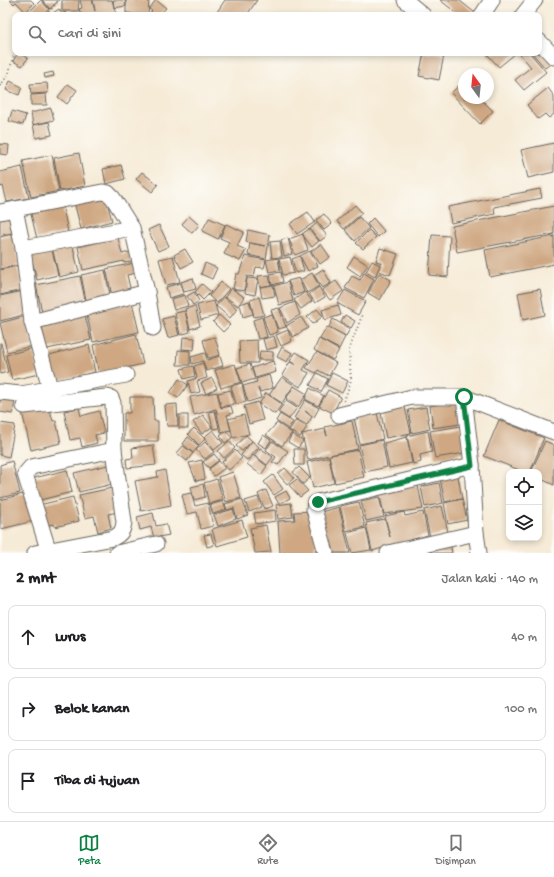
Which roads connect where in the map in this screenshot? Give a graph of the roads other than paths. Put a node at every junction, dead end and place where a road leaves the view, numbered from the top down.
1 (405, 0) edge
2 (492, 0) edge
3 (535, 0) edge
4 (419, 12) edge
5 (484, 12) edge
6 (525, 12) edge
7 (542, 44) edge
8 (554, 57) edge
9 (15, 209) junction
10 (0, 212) edge
11 (132, 228) junction
12 (23, 248) junction
13 (147, 292) junction
14 (32, 322) junction
15 (153, 328) dead end
16 (126, 375) dead end
17 (50, 388) junction
18 (0, 392) edge
19 (464, 397) junction
20 (24, 406) dead end
21 (339, 415) road end
22 (554, 432) edge
23 (114, 450) junction
24 (472, 466) junction
25 (476, 533) junction
26 (156, 544) dead end
27 (41, 551) edge
28 (117, 553) edge
29 (326, 553) edge
30 (388, 553) edge
31 (479, 553) edge

1 - 4 street
2 - 5 street
3 - 6 street
7 - 8 street
9 - 10 street
9 - 11 street
9 - 12 street
11 - 12 street
11 - 13 street
12 - 14 street
13 - 14 street
13 - 15 street
14 - 17 street
16 - 17 street
17 - 18 street
19 - 21 street
19 - 22 street
19 - 24 street
20 - 23 street
23 - 27 street
23 - 27 street
24 - 25 street
24 - 29 street
25 - 30 street
25 - 31 street
26 - 28 street

